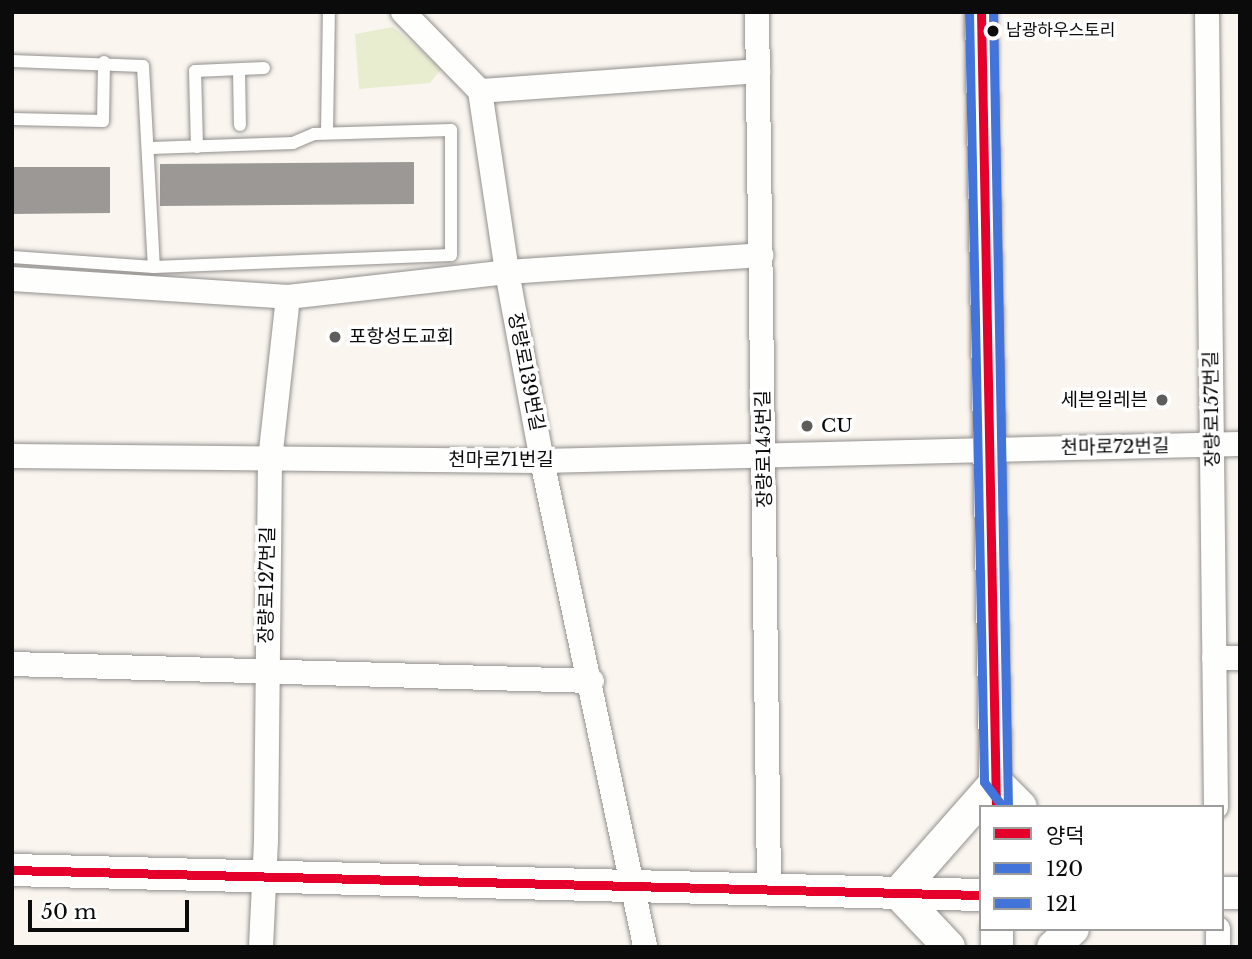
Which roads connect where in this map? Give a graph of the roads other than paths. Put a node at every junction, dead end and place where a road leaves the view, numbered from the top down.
1 (329, 12) edge
2 (403, 12) edge
3 (757, 12) edge
4 (981, 12) edge
5 (1207, 12) edge
6 (12, 61) edge
7 (104, 62) junction
8 (264, 68) dead end
9 (239, 69) junction
10 (758, 71) junction
11 (480, 91) junction
12 (12, 119) edge
13 (240, 125) dead end
14 (327, 134) junction
15 (197, 147) junction
16 (151, 148) junction
17 (761, 255) junction
18 (12, 257) edge
19 (154, 267) junction
20 (507, 272) junction
21 (12, 279) edge
22 (289, 297) junction
23 (1240, 444) edge
24 (1212, 445) junction
25 (990, 450) junction
26 (765, 455) junction
27 (12, 456) edge
28 (270, 460) junction
29 (542, 461) junction
30 (1240, 658) edge
31 (1214, 659) junction
32 (12, 664) edge
33 (265, 669) junction
34 (592, 681) junction
35 (996, 795) edge
36 (1017, 805) edge
37 (1216, 805) edge
38 (979, 812) edge
39 (12, 870) edge
40 (263, 873) junction
41 (632, 883) junction
42 (769, 886) junction
43 (898, 893) junction
44 (979, 895) edge
45 (1071, 931) edge
46 (261, 947) edge
47 (645, 947) edge
48 (949, 947) edge
49 (1053, 947) edge

1 - 14 lane
2 - 11 street
3 - 10 street, 장량로145번길
4 - 25 street
5 - 24 street, 장량로157번길
6 - 7 lane
7 - 12 lane
7 - 16 lane
8 - 9 lane
9 - 13 lane
9 - 15 lane
10 - 11 street
10 - 17 street, 장량로145번길
11 - 20 street, 장량로139번길
14 - 15 lane
14 - 19 lane
15 - 16 lane
16 - 19 lane
17 - 20 street
17 - 26 street, 장량로145번길
18 - 19 lane
20 - 22 street
20 - 29 street, 장량로139번길
21 - 22 street
22 - 28 street, 장량로127번길
23 - 24 street, 천마로72번길
24 - 25 street, 천마로72번길
24 - 31 street, 장량로157번길
25 - 26 street, 천마로71번길
25 - 35 street
26 - 29 street, 천마로71번길
26 - 42 street, 장량로145번길
27 - 28 street, 천마로71번길
28 - 29 street, 천마로71번길
28 - 33 street, 장량로127번길
29 - 34 street, 장량로139번길
30 - 31 street
31 - 37 street, 장량로157번길
32 - 33 street
33 - 34 street
33 - 40 street, 장량로127번길
34 - 41 street, 장량로139번길
35 - 36 street
38 - 43 street
39 - 40 street
40 - 41 street
40 - 46 street, 장량로127번길
41 - 42 street
41 - 47 street, 장량로139번길
42 - 43 street
43 - 44 street
43 - 48 street
45 - 49 street

